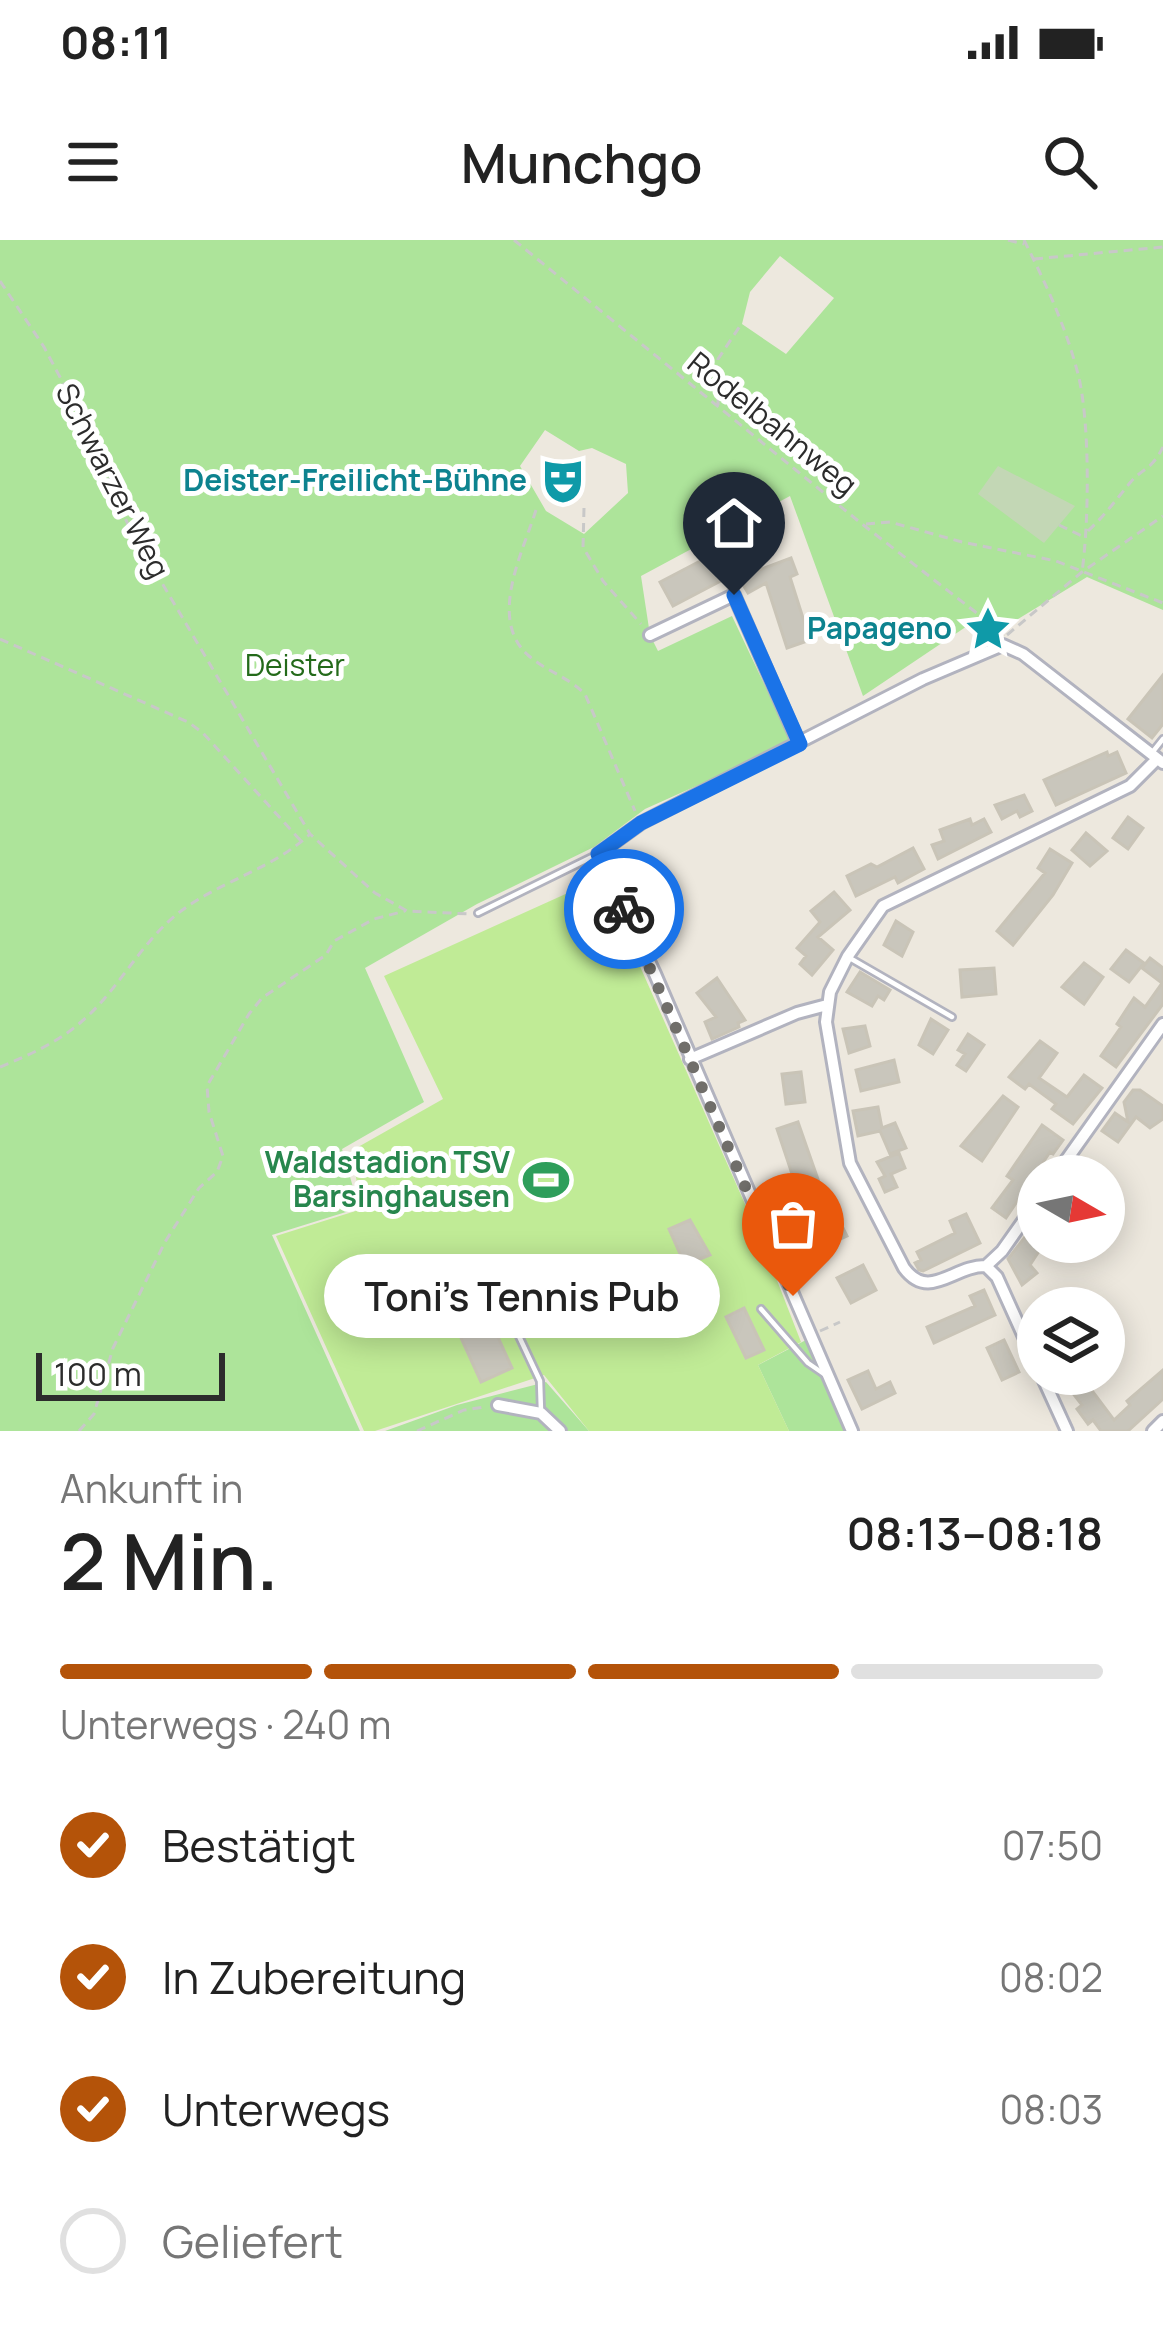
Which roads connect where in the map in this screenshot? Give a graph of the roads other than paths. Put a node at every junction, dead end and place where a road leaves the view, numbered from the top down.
1 (650, 635) road end
2 (1163, 739) edge
3 (800, 744) junction
4 (1157, 759) edge
5 (598, 854) junction
6 (478, 913) road end
7 (848, 956) junction
8 (826, 1006) junction
9 (952, 1017) dead end
10 (1163, 1024) edge
11 (690, 1059) junction
12 (1070, 1155) edge
13 (1017, 1227) edge
14 (986, 1266) junction
15 (761, 1309) dead end
16 (509, 1316) dead end
17 (1017, 1322) edge
18 (828, 1377) junction
19 (1050, 1395) edge
20 (499, 1405) road end
21 (541, 1413) junction
22 (1163, 1421) edge
23 (560, 1431) edge
24 (852, 1431) edge
25 (1066, 1431) edge
26 (1153, 1431) edge

1 - 3 street
2 - 4 lane
3 - 4 street
3 - 5 street
4 - 7 street
5 - 6 lane
5 - 11 street
7 - 8 street
7 - 9 lane
8 - 11 street
8 - 14 street
10 - 12 street
11 - 18 street
13 - 14 street
14 - 17 street
15 - 18 lane
16 - 21 lane
18 - 24 street
19 - 25 street
20 - 21 street
21 - 23 street
22 - 26 street

